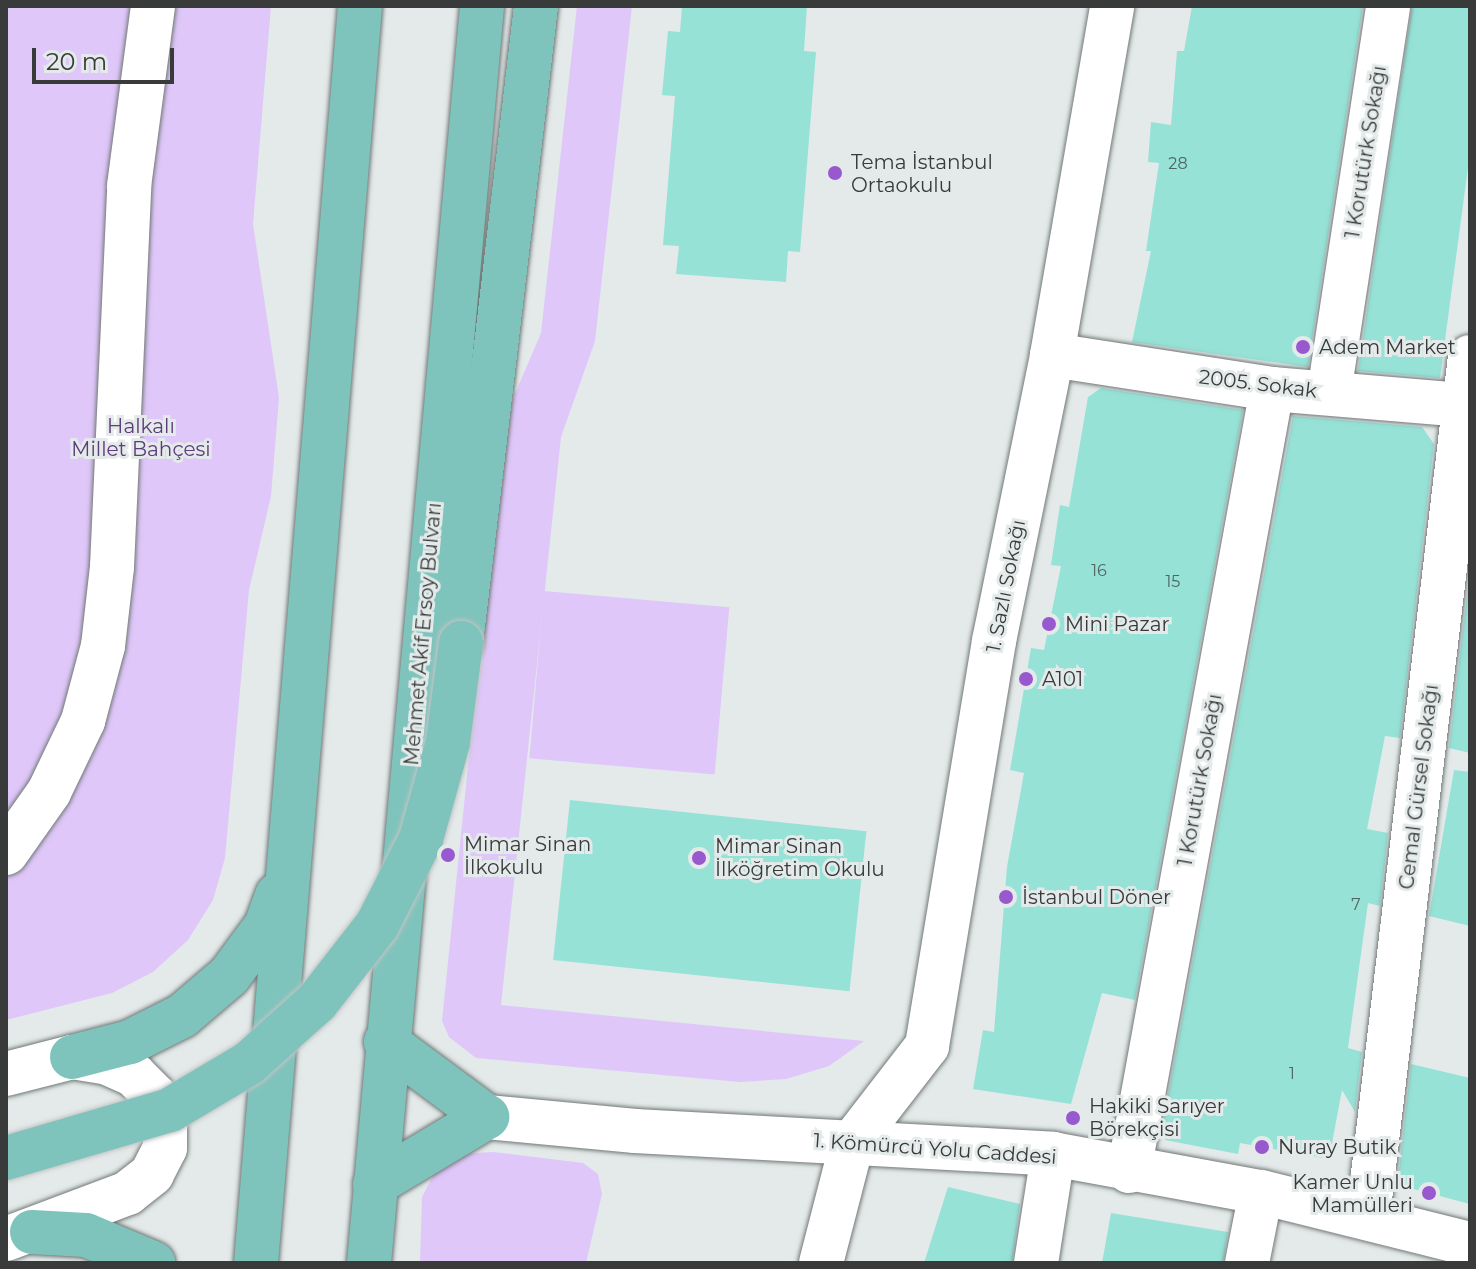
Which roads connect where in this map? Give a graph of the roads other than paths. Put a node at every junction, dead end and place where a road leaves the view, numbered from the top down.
1 (153, 6) edge
2 (360, 6) edge
3 (482, 6) edge
4 (536, 6) edge
5 (1112, 6) edge
6 (1388, 6) edge
7 (1052, 355) junction
8 (1470, 357) edge
9 (1272, 389) junction
10 (1329, 393) junction
11 (1464, 405) junction
12 (6, 853) edge
13 (288, 867) junction
14 (386, 1042) junction
15 (72, 1057) junction
16 (6, 1074) edge
17 (487, 1117) junction
18 (852, 1143) junction
19 (1053, 1154) junction
20 (6, 1158) edge
21 (1129, 1171) junction
22 (375, 1184) junction
23 (1261, 1192) junction
24 (1368, 1216) junction
25 (19, 1236) edge
26 (1453, 1248) edge
27 (153, 1263) edge
28 (256, 1263) edge
29 (369, 1263) edge
30 (821, 1263) edge
31 (1036, 1263) edge
32 (1247, 1263) edge

1 - 12 street
2 - 13 main road
3 - 14 main road, Mehmet Akif Ersoy Bulvarı
4 - 20 main road, bridge
5 - 7 street, 1. Sazlı Sokağı
6 - 10 street, 1 Korutürk Sokağı
7 - 9 street, 2005. Sokak
7 - 18 street, 1. Sazlı Sokağı
8 - 11 street, Cemal Gürsel Sokağı
9 - 10 street, 2005. Sokak
9 - 21 street, 1 Korutürk Sokağı
10 - 11 street, 2005. Sokak
11 - 24 street, Cemal Gürsel Sokağı
13 - 15 main road
13 - 28 main road
14 - 17 main road
14 - 22 main road, Mehmet Akif Ersoy Bulvarı
15 - 16 street
15 - 25 street
17 - 18 street, 1. Kömürcü Yolu Caddesi
17 - 22 main road
18 - 19 street, 1. Kömürcü Yolu Caddesi
18 - 30 street
19 - 21 street, 1. Kömürcü Yolu Caddesi
19 - 31 street
21 - 23 street, 1. Kömürcü Yolu Caddesi
22 - 29 main road, Mehmet Akif Ersoy Bulvarı
23 - 24 street, 1. Kömürcü Yolu Caddesi
23 - 32 street
24 - 26 street, 1. Kömürcü Yolu Caddesi
25 - 27 main road

